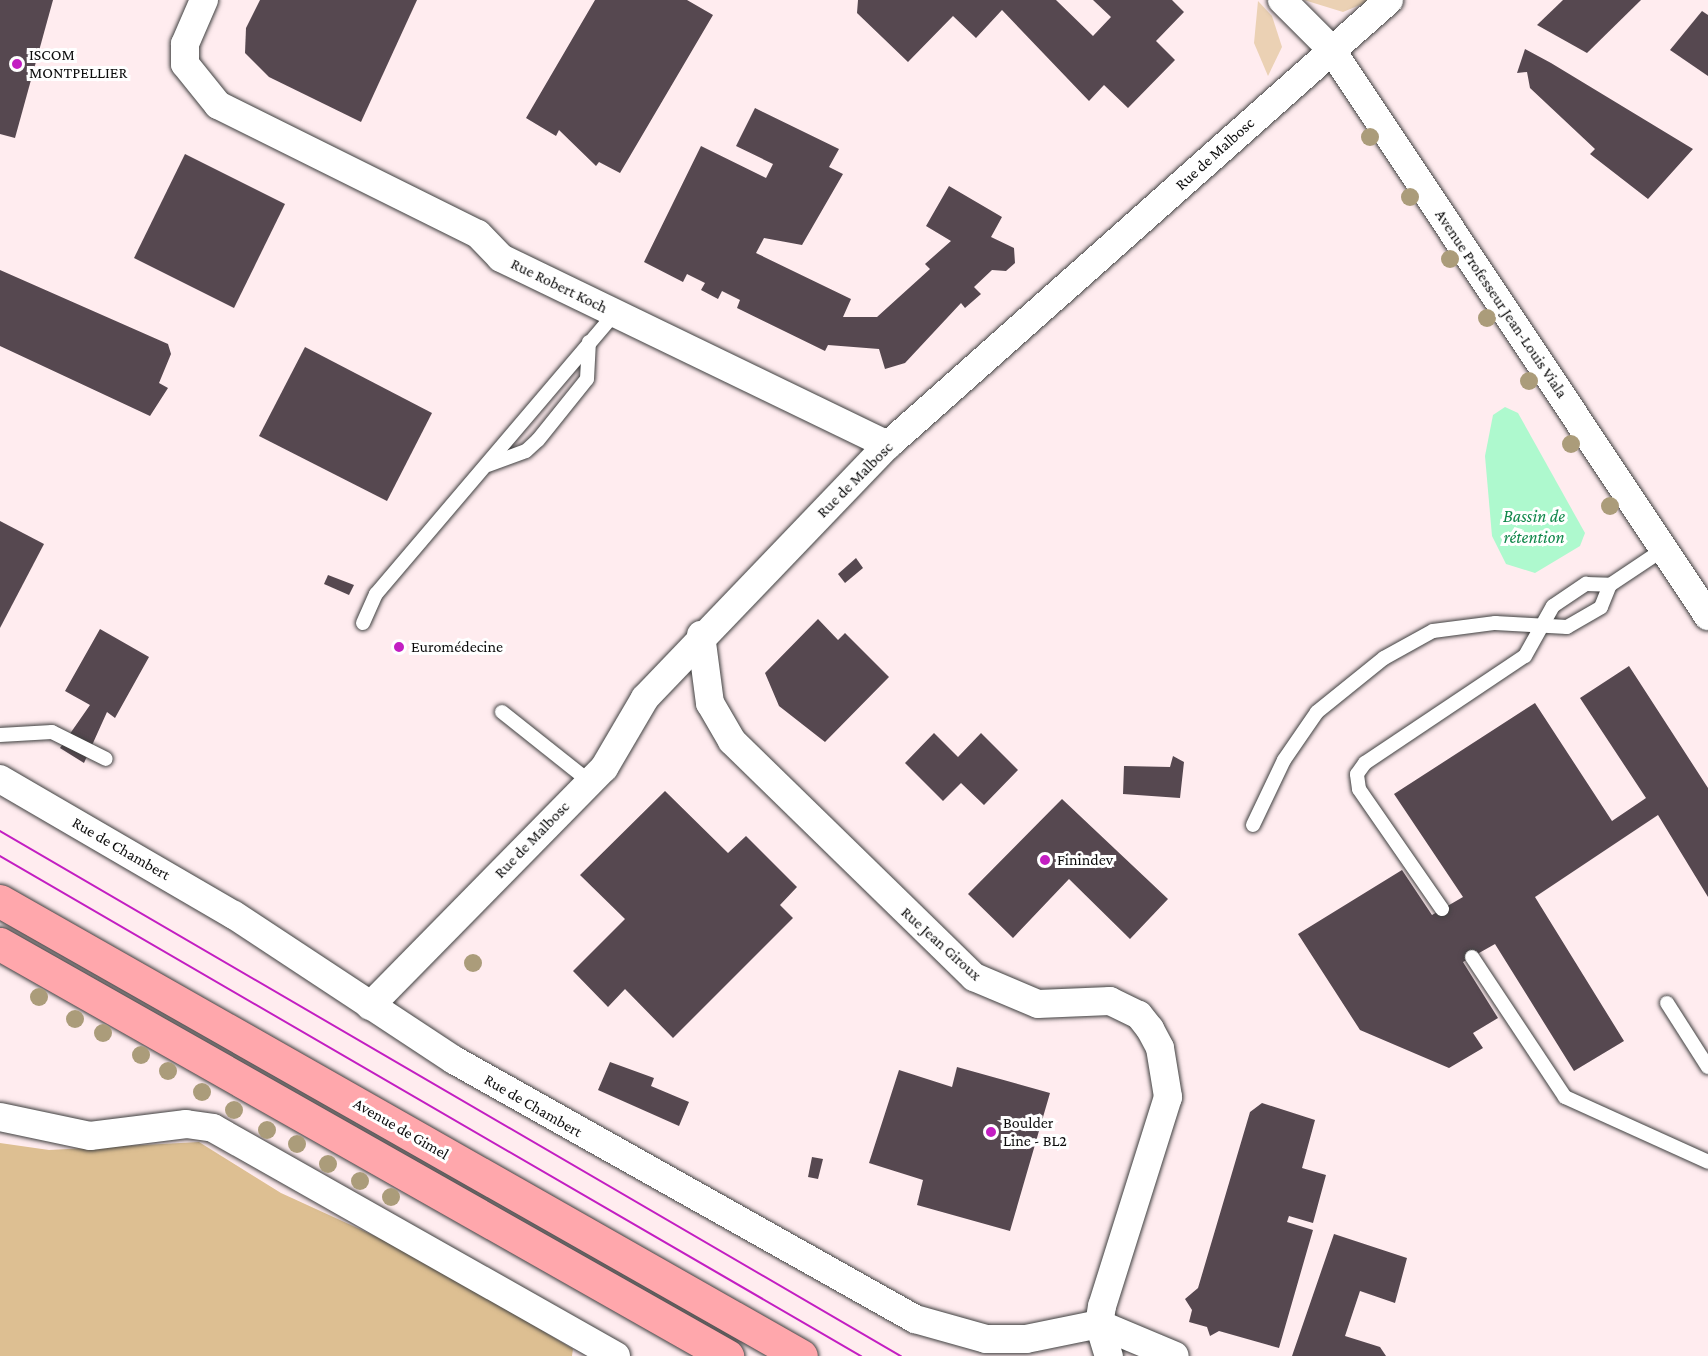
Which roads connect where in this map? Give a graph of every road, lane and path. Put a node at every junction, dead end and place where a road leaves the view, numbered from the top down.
1 (204, 0) edge
2 (1282, 0) edge
3 (1389, 0) edge
4 (1331, 49) junction
5 (614, 314) junction
6 (589, 342) junction
7 (888, 445) junction
8 (486, 466) junction
9 (1664, 549) junction
10 (1610, 585) junction
11 (1708, 616) edge
12 (363, 623) dead end
13 (1543, 628) junction
14 (701, 635) junction
15 (502, 712) dead end
16 (0, 735) edge
17 (106, 759) dead end
18 (0, 779) edge
19 (590, 782) junction
20 (1253, 825) dead end
21 (0, 901) edge
22 (1442, 909) dead end
23 (0, 944) edge
24 (1472, 957) dead end
25 (1667, 1003) dead end
26 (370, 1006) junction
27 (1708, 1065) edge
28 (0, 1117) edge
29 (1708, 1162) edge
30 (1099, 1324) junction
31 (616, 1356) edge
32 (727, 1356) edge
33 (801, 1356) edge
34 (1109, 1356) edge
35 (1174, 1356) edge

1 - 5 street, Rue Robert Koch
2 - 4 street, Avenue Professeur Jean-Louis Viala
3 - 4 street, Rue de Malbosc
4 - 7 street, Rue de Malbosc
4 - 9 street, Avenue Professeur Jean-Louis Viala
5 - 6 lane
5 - 7 street, Rue Robert Koch
6 - 8 lane
6 - 8 lane
7 - 14 street, Rue de Malbosc
8 - 12 lane
9 - 10 lane
9 - 11 street, Avenue Professeur Jean-Louis Viala
10 - 13 lane
10 - 13 lane
13 - 20 lane
13 - 22 lane
14 - 19 street, Rue de Malbosc
14 - 30 street, Rue Jean Giroux
15 - 19 lane
16 - 17 lane
18 - 26 street, Rue de Chambert
19 - 26 street, Rue de Malbosc
21 - 33 main road, Avenue de Gimel
23 - 32 main road
24 - 29 lane
25 - 27 lane
26 - 30 street, Rue de Chambert
28 - 31 street
30 - 34 street
30 - 35 street

